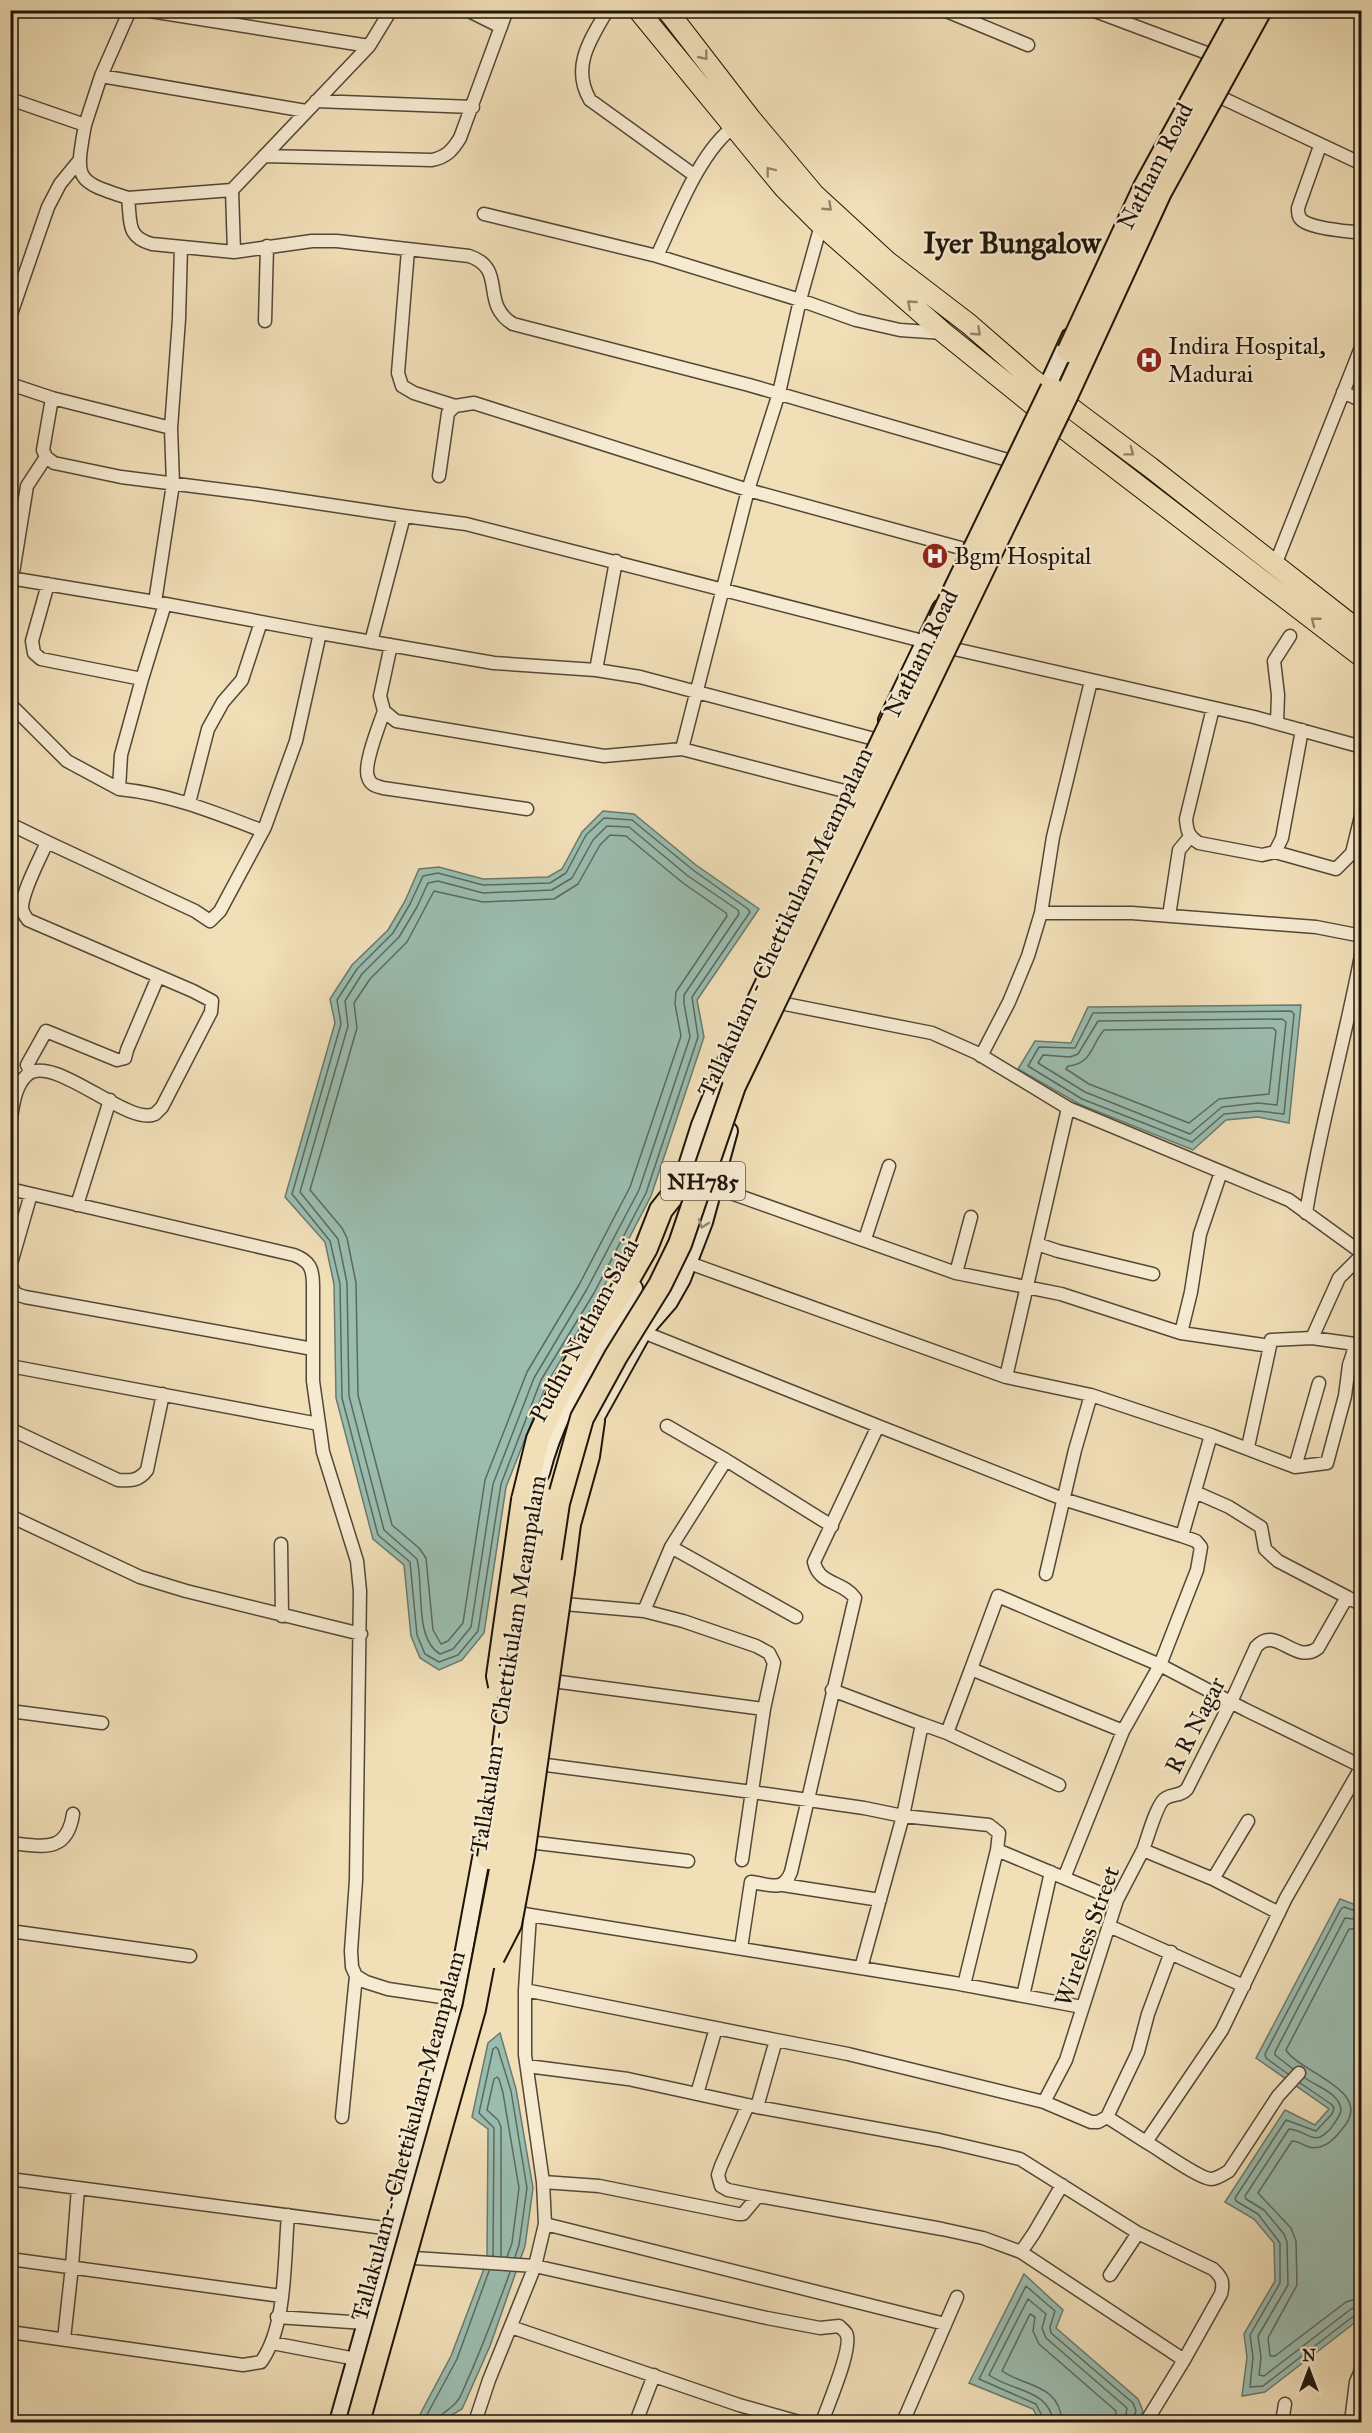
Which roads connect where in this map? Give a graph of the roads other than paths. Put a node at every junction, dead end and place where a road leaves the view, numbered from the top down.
1 (130, 10) edge
2 (144, 10) edge
3 (390, 10) edge
4 (467, 10) edge
5 (507, 10) edge
6 (638, 10) edge
7 (667, 10) edge
8 (944, 10) edge
9 (1092, 10) edge
10 (1236, 10) edge
11 (1242, 10) edge
12 (1260, 10) edge
13 (1266, 10) edge
14 (604, 16) dead end
15 (501, 27) junction
16 (1028, 45) dead end
17 (369, 46) junction
18 (1212, 55) junction
19 (101, 76) junction
20 (1218, 96) junction
21 (10, 99) edge
22 (316, 101) junction
23 (473, 107) junction
24 (306, 111) junction
25 (85, 125) junction
26 (735, 126) junction
27 (1320, 146) junction
28 (264, 156) junction
29 (78, 162) junction
30 (1362, 164) edge
31 (694, 175) junction
32 (232, 190) junction
33 (128, 198) junction
34 (484, 214) dead end
35 (821, 225) junction
36 (1362, 233) edge
37 (181, 246) junction
38 (267, 246) junction
39 (408, 250) junction
40 (234, 252) junction
41 (657, 256) junction
42 (800, 300) junction
43 (10, 317) edge
44 (265, 321) dead end
45 (944, 333) junction
46 (1362, 345) edge
47 (10, 384) edge
48 (1046, 390) junction
49 (1342, 392) junction
50 (779, 393) junction
51 (52, 398) junction
52 (1362, 401) edge
53 (1068, 405) junction
54 (455, 406) junction
55 (1037, 408) junction
56 (1058, 425) junction
57 (171, 428) junction
58 (46, 457) junction
59 (1011, 461) junction
60 (439, 476) dead end
61 (173, 484) junction
62 (748, 490) junction
63 (404, 516) junction
64 (968, 550) junction
65 (616, 561) junction
66 (1275, 565) junction
67 (11, 578) edge
68 (48, 584) junction
69 (723, 590) junction
70 (160, 603) junction
71 (261, 622) junction
72 (320, 633) junction
73 (1362, 633) edge
74 (1290, 636) dead end
75 (925, 641) junction
76 (371, 642) junction
77 (391, 645) junction
78 (950, 648) junction
79 (1362, 657) edge
80 (596, 670) junction
81 (141, 679) junction
82 (1091, 681) junction
83 (696, 690) junction
84 (10, 704) edge
85 (1213, 708) junction
86 (384, 711) junction
87 (1277, 723) junction
88 (1302, 730) junction
89 (878, 740) junction
90 (1362, 747) edge
91 (682, 749) junction
92 (119, 789) junction
93 (852, 794) junction
94 (189, 803) junction
95 (527, 809) dead end
96 (1362, 812) edge
97 (10, 824) edge
98 (263, 831) junction
99 (1190, 837) junction
100 (47, 842) junction
101 (1275, 852) junction
102 (1041, 913) junction
103 (1170, 916) junction
104 (1362, 936) edge
105 (1362, 950) edge
106 (158, 976) junction
107 (755, 998) junction
108 (780, 1003) junction
109 (1356, 1016) edge
110 (735, 1041) joint
111 (981, 1056) junction
112 (31, 1072) junction
113 (110, 1100) junction
114 (12, 1102) edge
115 (1068, 1108) junction
116 (10, 1123) edge
117 (889, 1166) dead end
118 (1221, 1172) junction
119 (681, 1185) junction
120 (714, 1187) junction
121 (10, 1189) edge
122 (31, 1194) junction
123 (77, 1205) junction
124 (1306, 1213) junction
125 (971, 1217) dead end
126 (865, 1239) junction
127 (1037, 1244) junction
128 (1362, 1254) edge
129 (689, 1263) junction
130 (10, 1267) edge
131 (956, 1273) junction
132 (1153, 1274) dead end
133 (10, 1284) edge
134 (1026, 1287) junction
135 (646, 1330) junction
136 (1181, 1333) junction
137 (1312, 1338) junction
138 (1359, 1344) edge
139 (1270, 1346) junction
140 (313, 1349) junction
141 (10, 1366) edge
142 (1006, 1377) junction
143 (1319, 1383) dead end
144 (163, 1394) junction
145 (1091, 1395) junction
146 (593, 1421) junction
147 (319, 1424) junction
148 (667, 1426) dead end
149 (878, 1426) junction
150 (10, 1429) edge
151 (1211, 1435) junction
152 (1248, 1447) junction
153 (726, 1460) junction
154 (1295, 1467) junction
155 (1195, 1492) junction
156 (1063, 1498) junction
157 (10, 1516) edge
158 (832, 1526) junction
159 (1182, 1536) junction
160 (281, 1544) dead end
161 (671, 1547) junction
162 (1046, 1574) dead end
163 (1347, 1597) junction
164 (552, 1603) junction
165 (1362, 1605) edge
166 (644, 1611) junction
167 (282, 1616) junction
168 (796, 1617) dead end
169 (361, 1634) junction
170 (1160, 1665) junction
171 (971, 1669) junction
172 (542, 1679) junction
173 (832, 1690) junction
174 (1231, 1702) junction
175 (764, 1709) junction
176 (10, 1711) edge
177 (508, 1719) junction
178 (102, 1723) dead end
179 (922, 1724) junction
180 (1124, 1731) junction
181 (947, 1733) junction
182 (530, 1763) junction
183 (1361, 1766) edge
184 (1059, 1785) dead end
185 (752, 1792) junction
186 (806, 1799) junction
187 (73, 1814) dead end
188 (903, 1816) junction
189 (1248, 1821) dead end
190 (519, 1840) junction
191 (10, 1843) edge
192 (998, 1850) junction
193 (1143, 1850) junction
194 (742, 1860) dead end
195 (688, 1861) dead end
196 (1051, 1872) junction
197 (1064, 1878) junction
198 (1213, 1880) junction
199 (783, 1885) junction
200 (880, 1900) junction
201 (1118, 1900) junction
202 (505, 1909) junction
203 (1279, 1913) junction
204 (530, 1915) junction
205 (1109, 1926) junction
206 (10, 1931) edge
207 (741, 1948) junction
208 (1171, 1952) junction
209 (190, 1956) dead end
210 (861, 1968) junction
211 (356, 1976) junction
212 (964, 1985) junction
213 (479, 1986) junction
214 (1244, 1986) junction
215 (525, 1990) junction
216 (1023, 1996) junction
217 (455, 1999) junction
218 (1082, 2007) junction
219 (716, 2028) junction
220 (776, 2040) junction
221 (527, 2066) junction
222 (1299, 2073) dead end
223 (697, 2094) junction
224 (1044, 2102) junction
225 (752, 2106) junction
226 (342, 2117) dead end
227 (1107, 2117) junction
228 (1146, 2142) junction
229 (10, 2179) edge
230 (543, 2182) junction
231 (1062, 2185) junction
232 (78, 2188) junction
233 (758, 2196) junction
234 (288, 2215) junction
235 (545, 2224) junction
236 (392, 2229) junction
237 (1138, 2233) junction
238 (1021, 2253) junction
239 (414, 2258) junction
240 (10, 2259) edge
241 (72, 2266) junction
242 (535, 2266) junction
243 (1110, 2275) dead end
244 (281, 2296) junction
245 (957, 2297) dead end
246 (277, 2317) junction
247 (365, 2324) junction
248 (945, 2324) junction
249 (511, 2328) junction
250 (10, 2332) edge
251 (64, 2339) junction
252 (272, 2343) junction
253 (356, 2358) junction
254 (1184, 2360) junction
255 (1362, 2368) edge
256 (654, 2375) junction
257 (1285, 2404) dead end
258 (777, 2420) edge
259 (338, 2422) edge
260 (344, 2422) edge
261 (358, 2422) edge
262 (368, 2422) edge
263 (476, 2422) edge
264 (636, 2422) edge
265 (799, 2422) edge
266 (822, 2422) edge
267 (903, 2422) edge
268 (1146, 2422) edge
269 (1282, 2422) edge
270 (1351, 2422) edge

1 - 19 street
2 - 17 street
3 - 17 street
4 - 15 street
5 - 15 street
6 - 26 main road
7 -> 48 main road
8 - 16 street
9 - 18 street
10 - 18 main road, Natham Road
11 - 177 highway, Tallakulam - Chettikulam Meampalam / NH785, bridge
12 - 213 highway, Tallakulam - Chettikulam Meampalam / NH785, bridge
13 - 20 main road, Natham Road
14 - 31 street
15 - 23 street
17 - 22 street
18 - 48 main road, Natham Road
19 - 24 street
19 - 25 street
20 - 27 street
20 - 53 main road, Natham Road
21 - 25 street
22 - 23 street
22 - 24 street
23 - 28 street
24 - 28 street
25 - 29 street
26 - 31 street
35 -> 26 main road
27 - 30 street
27 - 36 street
28 - 32 street
29 - 33 street
29 - 43 street
31 - 41 street
32 - 33 street
32 - 40 street
33 - 37 street
34 - 41 street
35 - 42 street
45 -> 35 main road
37 - 40 street
37 - 57 street
38 - 39 street
38 - 40 street
38 - 44 street
39 - 50 street
39 - 54 street
41 - 42 street
42 - 45 street
42 - 50 street
45 - 55 main road
46 - 49 street
47 - 51 street
48 - 53 main road
48 - 55 main road, Natham Road
49 - 52 street
49 - 66 street
50 - 59 street
50 - 62 street
51 - 57 street
51 - 58 street
53 - 56 main road, Natham Road
53 -> 66 main road
54 - 60 street
54 - 62 street
55 - 56 main road
55 - 59 main road, Natham Road
56 - 78 main road, Natham Road
79 -> 56 main road
57 - 61 street
58 - 61 street
58 - 67 street
59 - 64 main road, Natham Road
61 - 63 street
61 - 70 street
62 - 64 street
62 - 69 street
63 - 65 street
63 - 76 street
64 - 75 main road, Natham Road
65 - 69 street
65 - 80 street
66 - 73 main road
67 - 68 street
68 - 70 street
68 - 81 street
69 - 75 street
69 - 83 street
70 - 71 street
70 - 81 street
71 - 72 street
71 - 94 street
72 - 76 street
72 - 98 street
74 - 87 street
75 - 78 street
75 - 89 main road, Natham Road
76 - 77 street
77 - 80 street
77 - 86 street
78 - 82 street
78 - 108 main road, Natham Road
80 - 83 street
81 - 92 street
82 - 85 street
82 - 102 street
83 - 89 street
83 - 91 street
84 - 92 street
85 - 87 street
85 - 99 street
86 - 91 street
86 - 95 street
87 - 88 street
88 - 90 street
88 - 101 street
89 - 93 main road, Natham Road
91 - 93 street
92 - 94 street
93 - 107 main road, Natham Road
94 - 98 street
96 - 101 street
97 - 100 street
98 - 100 street
99 - 101 street
99 - 103 street
100 - 106 street
102 - 103 street
102 - 111 street
103 - 104 street
105 - 109 street
106 - 112 street
106 - 113 street
107 - 108 street
107 - 110 main road, Natham Road
108 - 111 street
108 - 120 main road, Natham Road
109 - 124 street
110 - 119 main road, Pudhu Natham Salai
111 - 115 street
112 - 113 street
112 - 114 street
113 - 123 street
114 - 116 street
115 - 118 street
115 - 127 street
117 - 126 street
118 - 124 street
118 - 136 street
119 - 177 highway, bridge
119 - 217 main road, Pudhu Natham Salai
120 - 126 street
120 -> 129 main road, Natham Road
121 - 122 street
122 - 123 street
122 - 130 street
123 - 140 street
124 - 128 street
125 - 131 street
126 - 131 street
127 - 132 street
127 - 134 street
128 - 137 street
129 - 135 main road, Natham Road
129 - 142 street
131 - 134 street
133 - 140 street
134 - 136 street
134 - 142 street
135 - 146 main road
135 - 149 street
136 - 139 street
137 - 138 street
137 - 139 street
138 - 154 street
139 - 152 street
140 - 147 street
141 - 144 street
142 - 145 street
143 - 154 street
144 - 147 street
144 - 150 street
145 - 151 street
145 - 156 street
146 - 164 main road
146 - 213 highway, bridge
147 - 169 street
148 - 153 street
149 - 156 street
149 - 158 street
151 - 152 street
151 - 155 street
152 - 154 street
153 - 158 street
153 - 161 street
155 - 159 street
155 - 163 street
156 - 159 street
156 - 162 street
157 - 167 street
158 - 173 street
159 - 170 street
160 - 167 street
161 - 166 street
161 - 168 street
163 - 165 street
163 - 174 street, R R Nagar
164 - 166 street
164 - 172 main road
166 - 175 street
167 - 169 street
169 - 211 street
170 - 171 street
170 - 174 street
170 - 180 street
171 - 180 street
171 - 181 street
172 - 175 street
172 - 182 main road
173 - 179 street
173 - 186 street
174 - 183 street
174 - 193 street, R R Nagar
175 - 185 street
176 - 178 street
177 - 260 highway, Tallakulam - Chettikulam Meampalam / NH785, bridge
179 - 181 street
179 - 188 street
180 - 197 street
181 - 184 street
182 - 185 street
182 - 190 main road
183 - 203 street
185 - 186 street
185 - 194 street
186 - 188 street
186 - 199 street
187 - 191 street
188 - 192 street
188 - 200 street
189 - 198 street
190 - 195 street
190 - 202 main road
192 - 196 street
192 - 212 street
193 - 198 street, Wireless Street
193 - 201 street, Wireless Street
196 - 197 street
196 - 216 street
197 - 201 street
198 - 203 street, Wireless Street
199 - 200 street
199 - 207 street
200 - 210 street
201 - 205 street, Wireless Street
202 - 204 street
202 - 239 main road
203 - 214 street
204 - 207 street
204 - 215 street
205 - 208 street
205 - 218 street, Wireless Street
206 - 209 street
207 - 210 street
208 - 214 street
208 - 227 street
210 - 212 street
211 - 217 street
211 - 226 street
212 - 216 street
213 - 261 highway, Tallakulam - Chettikulam Meampalam / NH785, bridge
214 - 228 street
215 - 219 street
215 - 221 street
216 - 218 street
217 - 236 main road, Pudhu Natham Salai
218 - 224 street, Wireless Street
219 - 220 street
219 - 223 street
220 - 224 street
220 - 225 street
221 - 223 street
221 - 230 street
222 - 228 street
223 - 225 street
224 - 227 street
225 - 231 street
225 - 233 street
227 - 228 street
229 - 232 street
230 - 233 street
230 - 235 street
231 - 237 street
231 - 238 street
232 - 234 street
232 - 241 street
233 - 238 street
234 - 236 street
234 - 244 street
235 - 242 street
235 - 248 street
236 - 247 main road, Pudhu Natham Salai
237 - 243 street
237 - 254 street
238 - 254 street
239 - 242 street
239 - 262 main road
240 - 241 street
241 - 244 street
241 - 251 street
242 - 249 street
242 - 266 street
244 - 246 street
245 - 248 street
246 - 247 street
246 - 252 street
247 - 253 main road, Pudhu Natham Salai
248 - 267 street
249 - 256 street
249 - 263 street
250 - 251 street
251 - 252 street
252 - 253 street
253 - 259 main road, Pudhu Natham Salai
254 - 268 street
255 - 270 street
256 - 258 street
256 - 264 street
257 - 269 street
258 - 265 street

